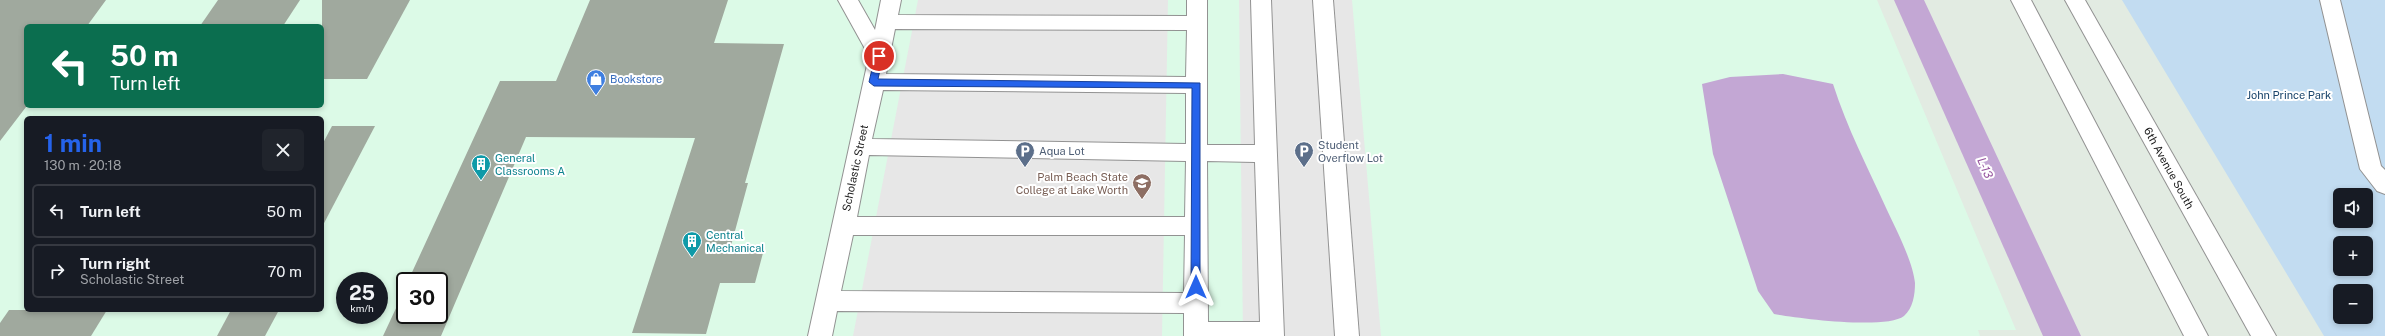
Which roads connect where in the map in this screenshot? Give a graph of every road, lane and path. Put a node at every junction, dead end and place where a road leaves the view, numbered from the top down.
1 (848, 0) edge
2 (891, 0) edge
3 (1197, 0) edge
4 (1261, 0) edge
5 (1323, 0) edge
6 (2021, 0) edge
7 (2075, 0) edge
8 (2330, 0) edge
9 (886, 22) junction
10 (1197, 23) junction
11 (879, 56) junction
12 (874, 82) junction
13 (1197, 85) junction
14 (860, 147) junction
15 (1196, 152) junction
16 (1266, 154) junction
17 (2385, 185) edge
18 (843, 226) junction
19 (1196, 226) junction
20 (826, 301) junction
21 (1196, 303) junction
22 (1196, 334) edge
23 (1272, 335) edge
24 (820, 336) edge
25 (1347, 336) edge
26 (2196, 336) edge
27 (2264, 336) edge

1 - 11 street
2 - 9 street, Scholastic Street
3 - 10 street
4 - 16 street
5 - 25 street
6 - 26 street
7 - 27 street, 6th Avenue South
8 - 17 street
9 - 10 street
9 - 11 street, Scholastic Street
10 - 13 street
11 - 12 street, Scholastic Street
12 - 13 street
12 - 14 street, Scholastic Street
13 - 15 street
14 - 15 street
14 - 18 street, Scholastic Street
15 - 16 street
15 - 19 street
16 - 23 street
18 - 19 street
18 - 20 street, Scholastic Street
19 - 21 street
20 - 21 street
20 - 24 street, Scholastic Street
21 - 22 street
22 - 23 street

